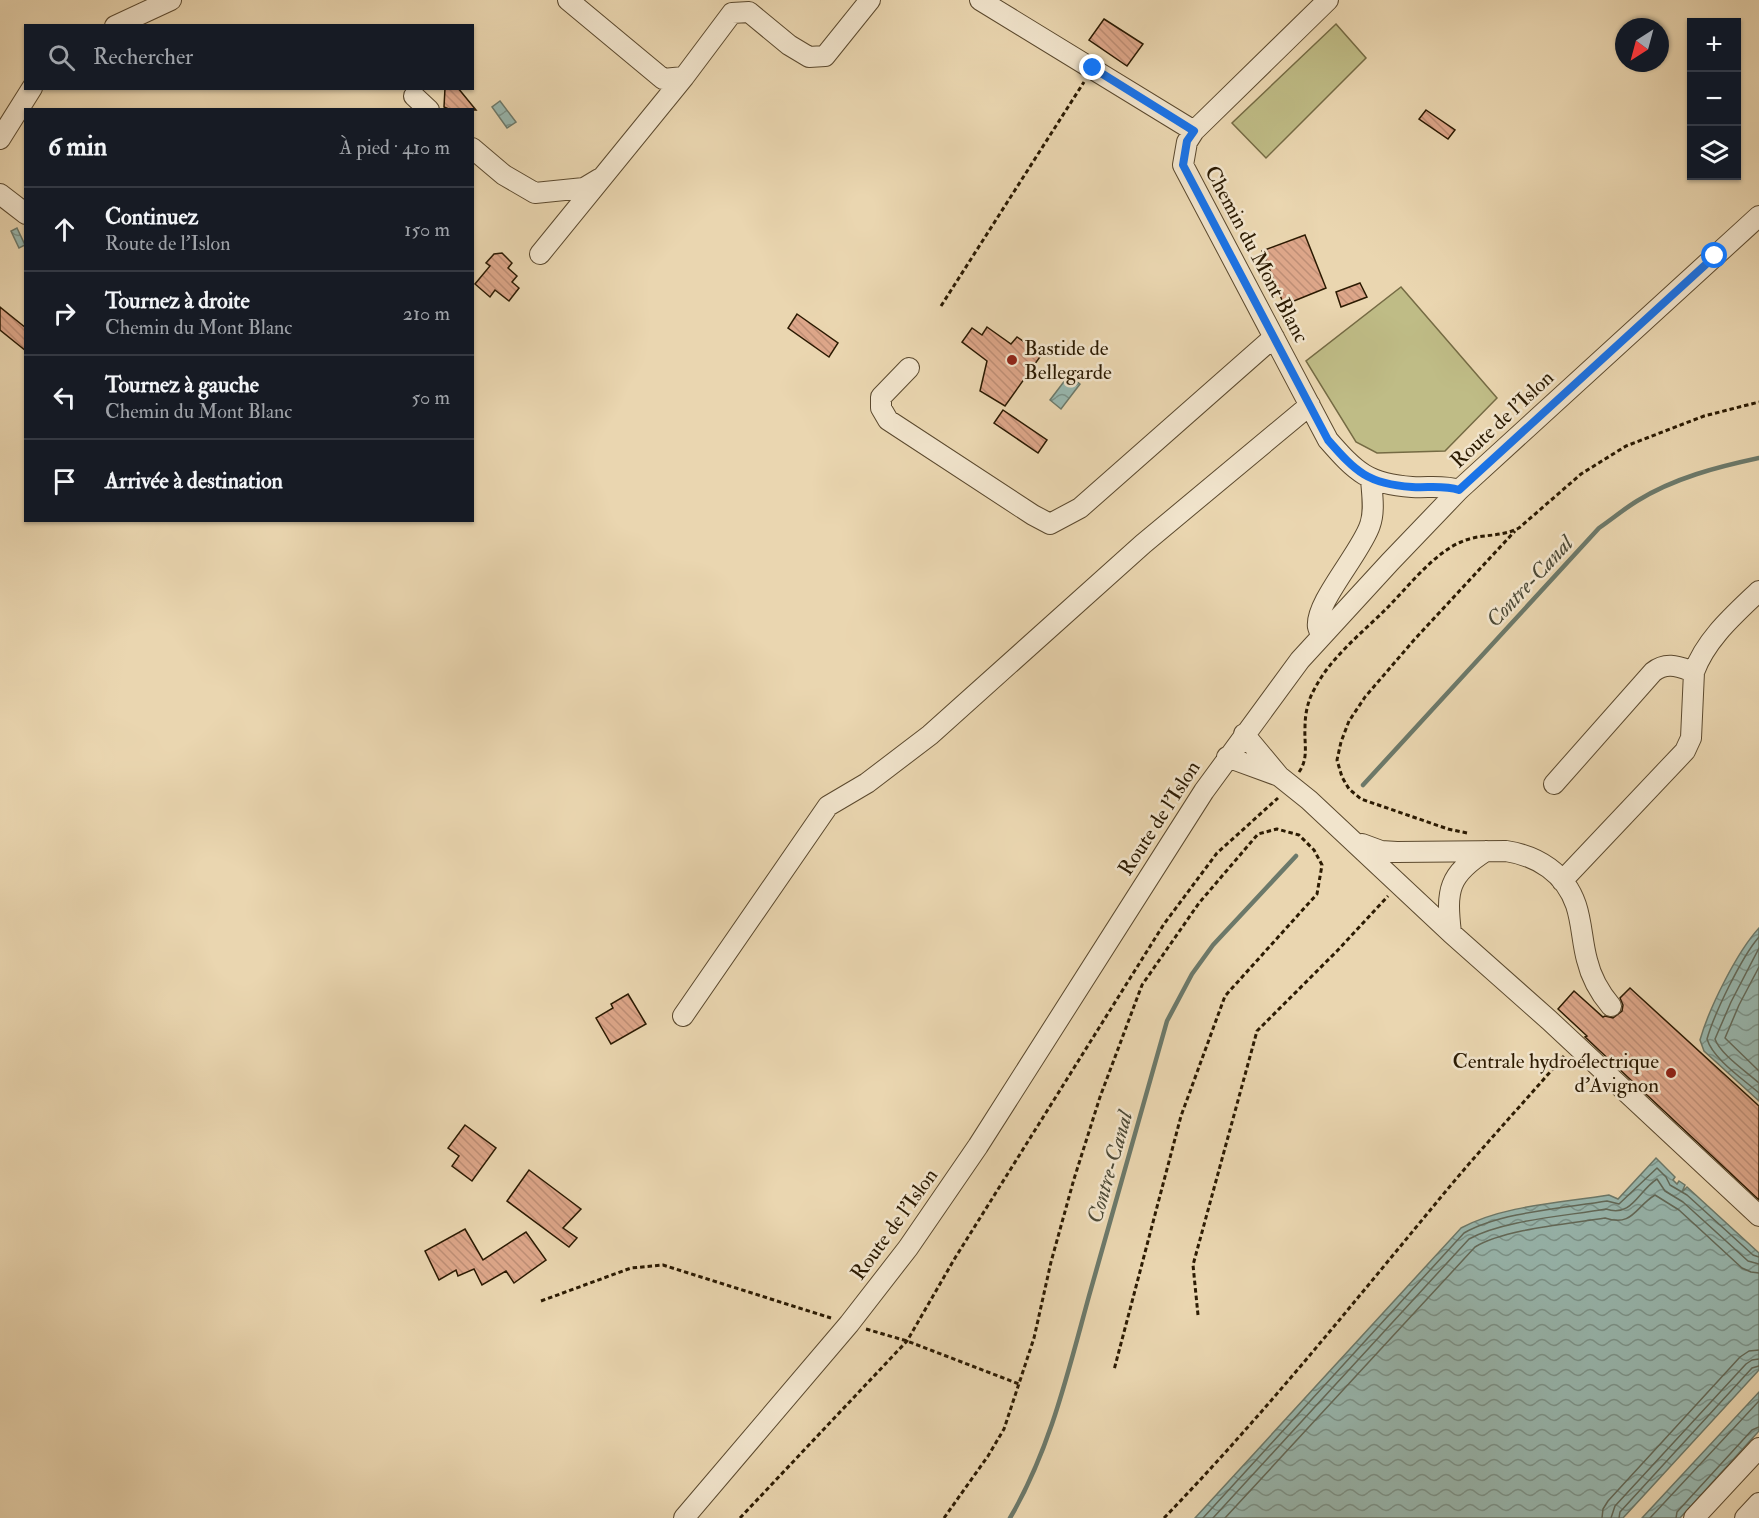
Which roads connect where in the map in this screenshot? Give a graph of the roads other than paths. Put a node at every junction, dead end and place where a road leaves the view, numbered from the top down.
1 (171, 0) edge
2 (568, 0) edge
3 (870, 0) edge
4 (980, 0) edge
5 (1328, 0) edge
6 (119, 24) edge
7 (684, 77) junction
8 (31, 90) edge
9 (414, 96) dead end
10 (427, 108) edge
11 (1194, 131) junction
12 (0, 139) edge
13 (474, 150) edge
14 (601, 178) junction
15 (0, 194) edge
16 (24, 212) edge
17 (1759, 216) edge
18 (540, 254) dead end
19 (1274, 337) junction
20 (909, 368) dead end
21 (1310, 405) junction
22 (1371, 479) junction
23 (1459, 490) junction
24 (1759, 591) edge
25 (1321, 636) junction
26 (1694, 672) junction
27 (1244, 734) junction
28 (1227, 757) junction
29 (1286, 782) junction
30 (1554, 784) dead end
31 (1352, 838) junction
32 (1486, 851) junction
33 (1563, 881) junction
34 (1451, 933) junction
35 (1611, 1006) dead end
36 (683, 1016) dead end
37 (1759, 1216) edge
38 (1759, 1448) edge
39 (1759, 1503) edge
40 (684, 1518) edge
41 (1694, 1518) edge
42 (1745, 1518) edge

1 - 6 street
2 - 7 street
3 - 7 street
4 - 11 street
5 - 11 street
7 - 14 street
8 - 12 street
9 - 10 street
11 - 19 street, Chemin du Mont Blanc
13 - 14 street
14 - 18 street
15 - 16 street
17 - 23 street, Route de l'Islon
19 - 20 street
19 - 21 street, Chemin du Mont Blanc
21 - 22 street, Chemin du Mont Blanc
21 - 36 street
22 - 23 street, Chemin du Mont Blanc
22 - 25 street
23 - 25 street, Route de l'Islon
24 - 26 street
25 - 27 street, Route de l'Islon
26 - 30 street
26 - 33 street
27 - 28 street, Route de l'Islon
27 - 29 street
28 - 29 street
28 - 40 street, Route de l'Islon
29 - 31 street
31 - 32 street
31 - 34 street
32 - 33 street
32 - 34 street
33 - 35 street
34 - 37 street
38 - 41 street
39 - 42 street

